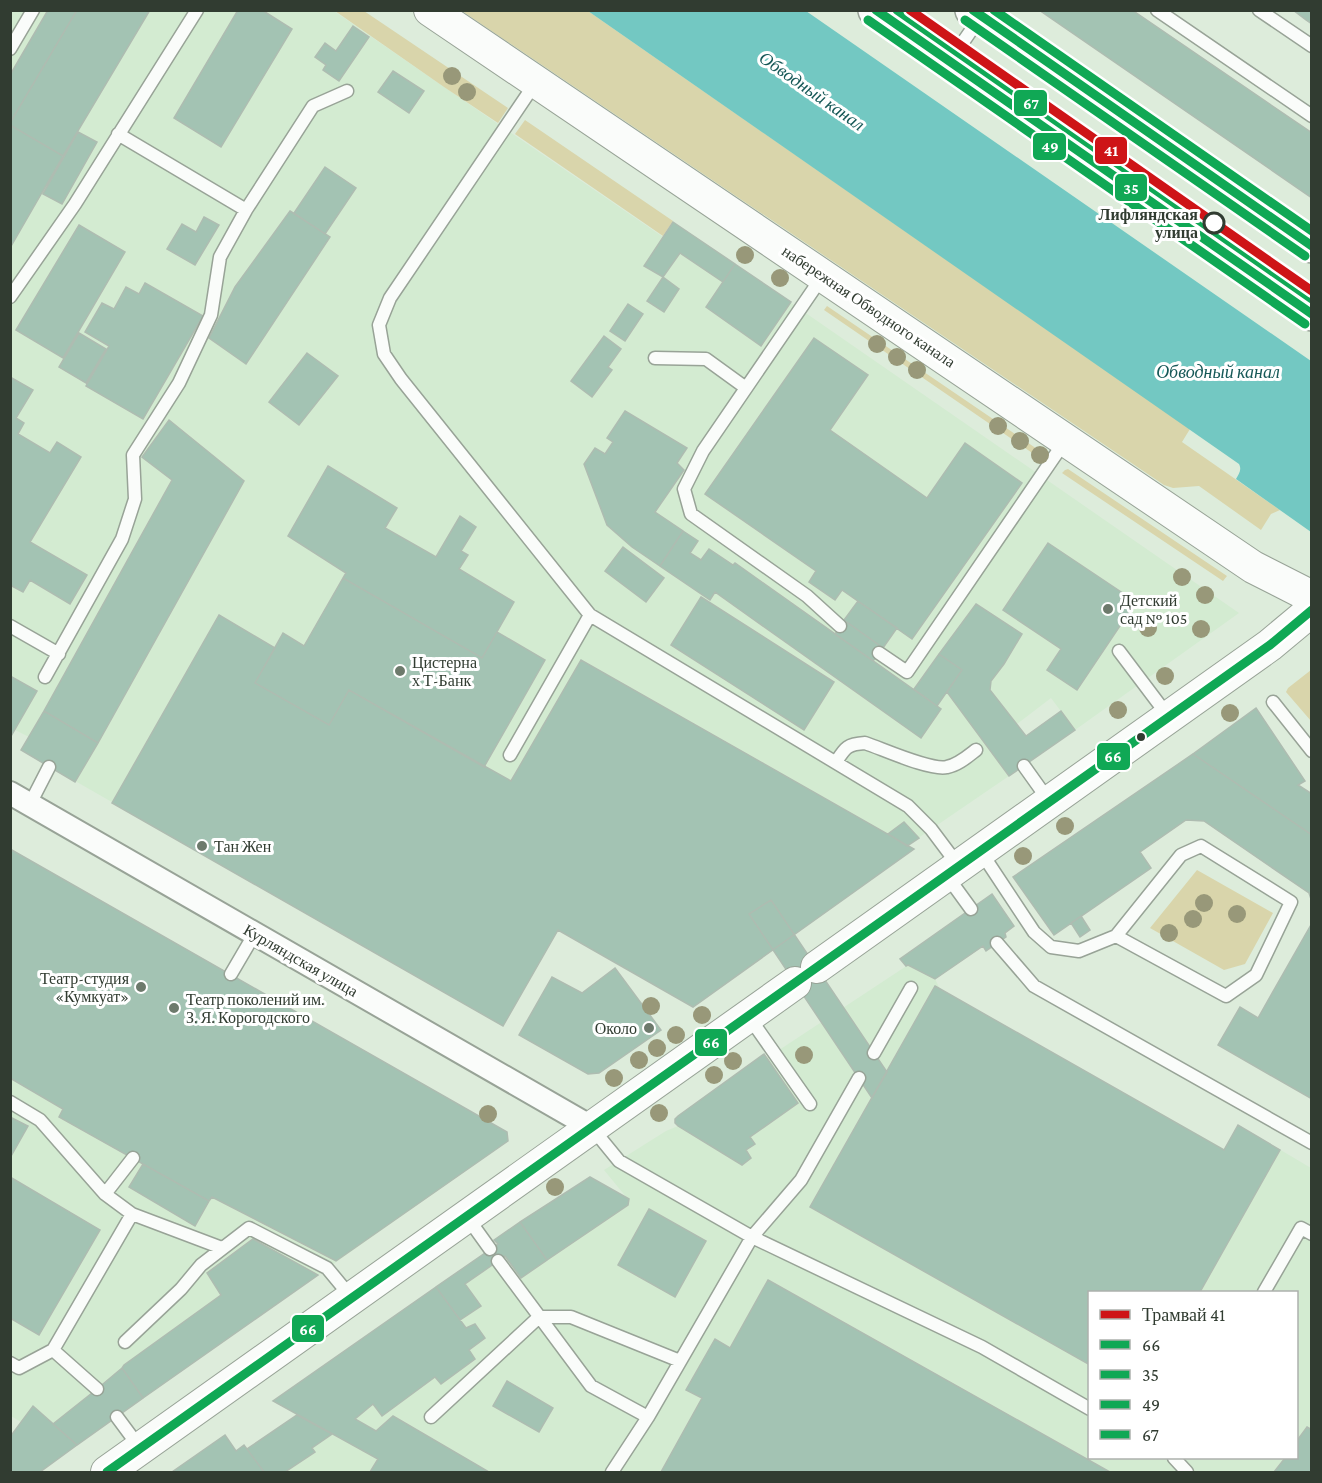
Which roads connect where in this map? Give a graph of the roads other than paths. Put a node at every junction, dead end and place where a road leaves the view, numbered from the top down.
1 (33, 10) edge
2 (197, 10) edge
3 (430, 10) edge
4 (875, 10) edge
5 (1157, 10) edge
6 (1259, 10) edge
7 (979, 12) edge
8 (1311, 46) edge
9 (10, 49) edge
10 (949, 62) junction
11 (536, 81) junction
12 (346, 91) dead end
13 (1311, 116) edge
14 (118, 134) junction
15 (246, 210) junction
16 (1311, 246) edge
17 (823, 275) junction
18 (10, 297) edge
19 (1311, 314) edge
20 (655, 358) dead end
21 (746, 388) junction
22 (1066, 440) junction
23 (1311, 597) edge
24 (1311, 610) edge
25 (590, 615) junction
26 (10, 626) edge
27 (840, 626) dead end
28 (1119, 651) dead end
29 (59, 654) junction
30 (879, 654) dead end
31 (45, 677) dead end
32 (1273, 702) dead end
33 (1168, 717) junction
34 (976, 750) dead end
35 (1311, 751) edge
36 (510, 755) dead end
37 (836, 762) junction
38 (1024, 766) dead end
39 (49, 767) dead end
40 (20, 799) edge
41 (1050, 802) junction
42 (962, 864) junction
43 (971, 909) dead end
44 (255, 933) junction
45 (1116, 936) junction
46 (997, 943) dead end
47 (231, 974) dead end
48 (911, 988) dead end
49 (748, 1016) junction
50 (874, 1053) dead end
51 (859, 1078) dead end
52 (10, 1102) edge
53 (810, 1104) dead end
54 (591, 1127) junction
55 (1311, 1143) edge
56 (133, 1158) dead end
57 (105, 1194) junction
58 (132, 1214) junction
59 (466, 1216) junction
60 (1311, 1234) edge
61 (752, 1237) junction
62 (222, 1248) junction
63 (490, 1250) dead end
64 (498, 1261) dead end
65 (1265, 1291) edge
66 (352, 1298) junction
67 (539, 1317) junction
68 (125, 1342) dead end
69 (53, 1350) junction
70 (680, 1361) junction
71 (10, 1364) edge
72 (97, 1389) dead end
73 (1088, 1408) edge
74 (117, 1417) dead end
75 (431, 1417) dead end
76 (648, 1417) junction
77 (140, 1449) junction
78 (1175, 1459) edge
79 (107, 1473) edge
80 (612, 1473) edge
81 (1187, 1473) edge

1 - 9 lane
2 - 14 lane
3 - 11 street, набережная Обводного канала
4 - 10 main road
5 - 13 lane
6 - 8 lane
7 - 10 lane
7 - 16 main road
10 - 19 main road
11 - 17 street, набережная Обводного канала
11 - 25 lane
12 - 15 lane
14 - 15 lane
14 - 18 lane
15 - 29 lane
17 - 21 lane
17 - 22 street, набережная Обводного канала
20 - 21 lane
21 - 27 lane
22 - 23 street, набережная Обводного канала
22 - 30 lane
24 - 33 street
25 - 36 lane
25 - 37 lane
26 - 29 lane
28 - 33 lane
29 - 31 lane
32 - 35 lane
33 - 41 street
34 - 37 lane
37 - 42 lane
38 - 41 lane
39 - 40 lane
40 - 44 street, Курляндская улица
41 - 42 street
42 - 43 lane
42 - 45 lane
42 - 49 street
44 - 47 lane
44 - 54 street, Курляндская улица
45 - 45 lane
46 - 55 lane
48 - 50 lane
49 - 53 lane
49 - 54 street
51 - 61 lane
52 - 57 lane
54 - 59 street
54 - 61 lane
56 - 57 lane
57 - 58 lane
58 - 62 lane
58 - 69 lane
59 - 63 lane
59 - 66 street
60 - 65 lane
61 - 70 lane
61 - 73 lane
62 - 66 lane
62 - 68 lane
64 - 67 lane
66 - 77 street
67 - 70 lane
67 - 75 lane
67 - 76 lane
69 - 71 lane
69 - 72 lane
70 - 76 lane
74 - 77 lane
76 - 80 lane
77 - 79 street
78 - 81 lane

